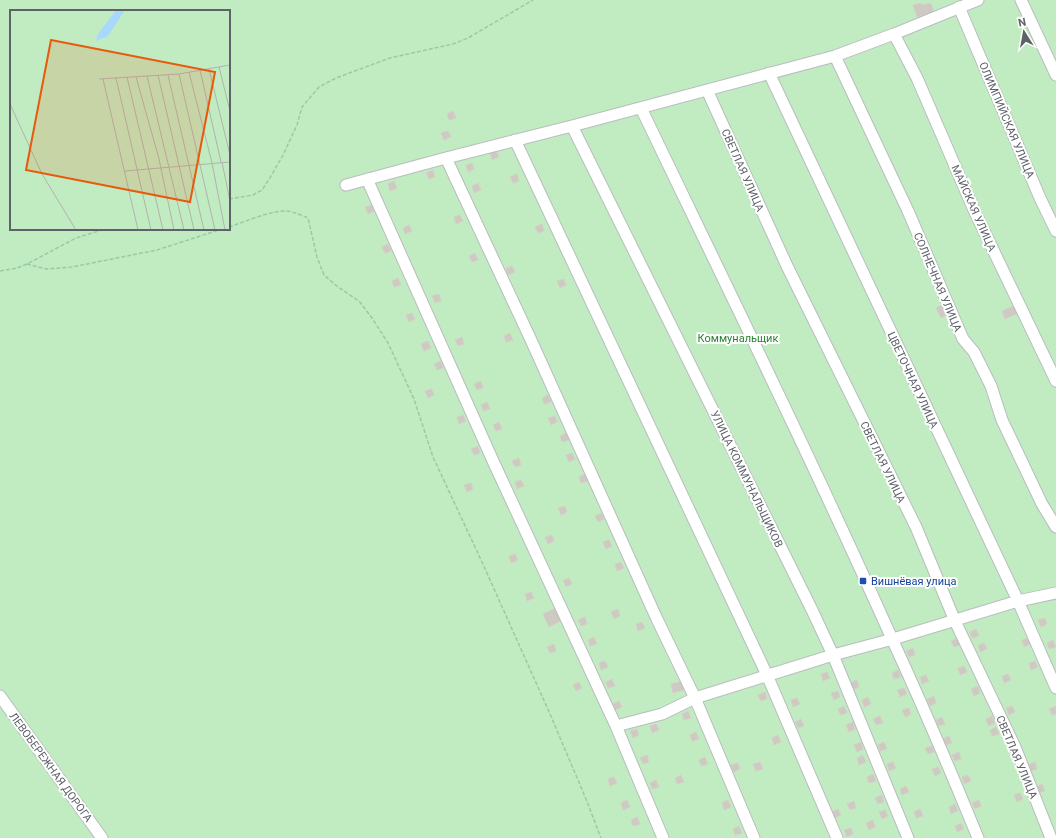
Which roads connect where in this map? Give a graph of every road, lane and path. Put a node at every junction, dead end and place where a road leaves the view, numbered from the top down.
1 (533, 0) edge
2 (978, 0) edge
3 (1020, 0) edge
4 (959, 7) junction
5 (894, 34) junction
6 (835, 56) junction
7 (769, 74) junction
8 (1056, 75) edge
9 (707, 90) junction
10 (641, 108) junction
11 (572, 126) junction
12 (515, 140) junction
13 (446, 158) junction
14 (367, 179) junction
15 (346, 185) dead end
16 (230, 199) edge
17 (230, 227) edge
18 (102, 230) edge
19 (219, 230) edge
20 (1056, 231) edge
21 (27, 264) junction
22 (0, 271) edge
23 (1056, 381) edge
24 (1056, 527) edge
25 (1056, 592) edge
26 (1018, 602) junction
27 (955, 620) junction
28 (893, 639) junction
29 (833, 655) junction
30 (767, 675) junction
31 (1056, 688) edge
32 (0, 696) edge
33 (696, 698) junction
34 (616, 726) junction
35 (102, 838) edge
36 (601, 838) edge
37 (663, 838) edge
38 (754, 838) edge
39 (837, 838) edge
40 (908, 838) edge
41 (978, 838) edge
42 (1050, 838) edge

1 - 16 path
2 - 4 street
3 - 8 street
4 - 5 street
4 - 20 street, ОЛИМПИЙСКАЯ УЛИЦА
5 - 6 street
5 - 23 street, МАЙСКАЯ УЛИЦА
6 - 7 street
6 - 24 street, СОЛНЕЧНАЯ УЛИЦА
7 - 9 street
7 - 26 street, ЦВЕТОЧНАЯ УЛИЦА
9 - 10 street
9 - 27 street, СВЕТЛАЯ УЛИЦА
10 - 11 street
10 - 28 street
11 - 12 street
11 - 29 street, УЛИЦА КОММУНАЛЬЩИКОВ
12 - 13 street
12 - 30 street
13 - 14 street
13 - 33 street
14 - 15 street
14 - 34 street
17 - 36 path
18 - 21 path
19 - 21 path
21 - 22 path
25 - 26 street
26 - 27 street
26 - 31 street, ЦВЕТОЧНАЯ УЛИЦА
27 - 28 street
27 - 42 street, СВЕТЛАЯ УЛИЦА
28 - 29 street
28 - 41 street
29 - 30 street
29 - 40 street, УЛИЦА КОММУНАЛЬЩИКОВ
30 - 33 street
30 - 39 street
32 - 35 street, ЛЕВОБЕРЕЖНАЯ ДОРОГА
33 - 34 street
33 - 38 street
34 - 37 street

